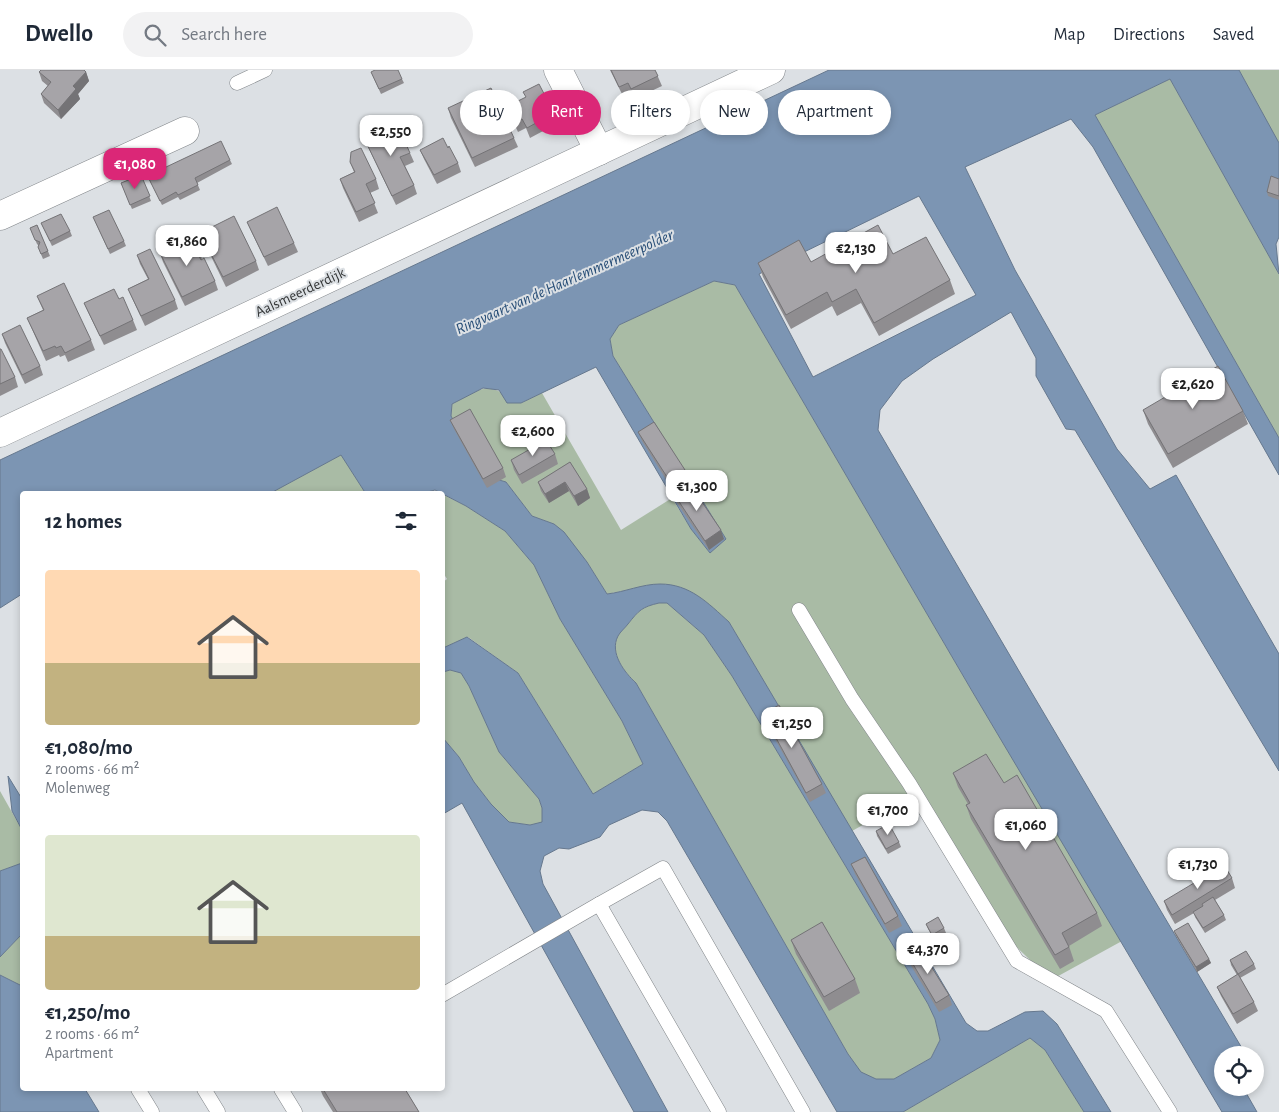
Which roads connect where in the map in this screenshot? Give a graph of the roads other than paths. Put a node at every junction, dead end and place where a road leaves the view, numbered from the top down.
1 (265, 70) edge
2 (558, 70) edge
3 (771, 70) edge
4 (237, 83) dead end
5 (185, 131) dead end
6 (599, 151) junction
7 (0, 216) edge
8 (0, 432) edge
9 (799, 610) dead end
10 (599, 904) junction
11 (445, 993) edge
12 (139, 1091) edge
13 (205, 1091) edge
14 (282, 1091) edge
15 (152, 1112) edge
16 (218, 1112) edge
17 (295, 1112) edge
18 (719, 1112) edge
19 (803, 1112) edge
20 (1170, 1112) edge

1 - 4 lane
2 - 6 street
3 - 6 street, Aalsmeerderdijk
5 - 7 street
6 - 8 street, Aalsmeerderdijk
9 - 20 lane
10 - 11 lane
10 - 18 lane
10 - 19 lane
12 - 15 lane
13 - 16 lane
14 - 17 lane

